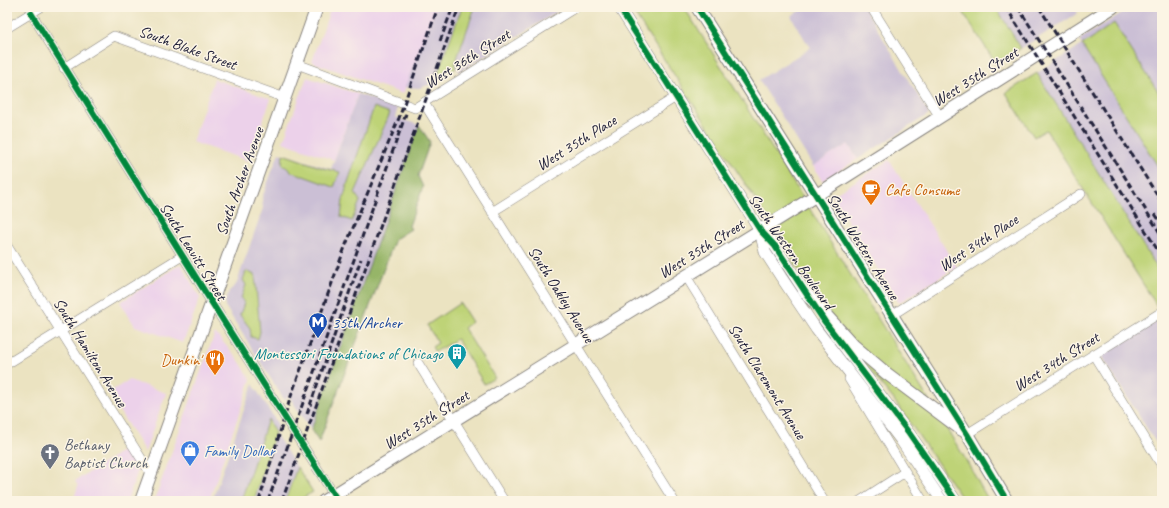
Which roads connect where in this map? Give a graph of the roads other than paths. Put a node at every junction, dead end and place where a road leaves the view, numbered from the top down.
1 (41, 7) edge
2 (317, 7) edge
3 (576, 7) edge
4 (619, 7) edge
5 (697, 7) edge
6 (871, 7) edge
7 (1112, 7) edge
8 (30, 13) junction
9 (7, 28) edge
10 (297, 64) junction
11 (64, 68) junction
12 (676, 97) junction
13 (285, 98) junction
14 (424, 103) junction
15 (940, 117) junction
16 (1081, 194) dead end
17 (816, 195) junction
18 (492, 212) junction
19 (760, 230) junction
20 (7, 246) edge
21 (182, 256) junction
22 (686, 276) junction
23 (804, 291) junction
24 (212, 303) junction
25 (1160, 313) dead end
26 (892, 315) junction
27 (60, 331) junction
28 (576, 345) junction
29 (834, 352) junction
30 (1093, 354) junction
31 (418, 363) dead end
32 (7, 364) edge
33 (454, 421) junction
34 (968, 434) junction
35 (1162, 466) edge
36 (905, 472) junction
37 (150, 474) junction
38 (332, 499) edge
39 (141, 501) edge
40 (504, 501) edge
41 (674, 501) edge
42 (824, 501) edge
43 (860, 501) edge
44 (923, 501) edge
45 (942, 501) edge
46 (956, 501) edge
47 (1007, 501) edge

1 - 8 street
2 - 10 main road, South Archer Avenue
3 - 14 street, West 36th Street
4 - 12 street, South Western Boulevard
5 - 17 main road, South Western Avenue
6 - 15 street
7 - 15 main road, West 35th Street
8 - 9 street
8 - 11 street, South Leavitt Street
10 - 13 main road, South Archer Avenue
10 - 14 street, West 36th Street
11 - 13 street, South Blake Street
11 - 21 street, South Leavitt Street
12 - 18 street, West 35th Place
12 - 19 street, South Western Boulevard
13 - 24 main road, South Archer Avenue
14 - 18 street, South Oakley Avenue
15 - 17 main road, West 35th Street
16 - 26 street, West 34th Place
17 - 19 main road, West 35th Street
17 - 26 main road, South Western Avenue
18 - 28 street, South Oakley Avenue
19 - 22 main road, West 35th Street
19 - 23 street, South Western Boulevard
19 - 29 street, South Western Boulevard
20 - 27 street, South Hamilton Avenue
21 - 24 street, South Leavitt Street
21 - 27 street
22 - 28 main road, West 35th Street
22 - 42 street, South Claremont Avenue
23 - 34 main road
23 - 46 street, South Western Boulevard
24 - 37 main road, South Archer Avenue
24 - 38 street, South Leavitt Street
25 - 30 street, West 34th Street
26 - 34 main road, South Western Avenue
27 - 32 street
27 - 37 street, South Hamilton Avenue
28 - 33 main road, West 35th Street
28 - 41 street, South Oakley Avenue
29 - 36 street
29 - 45 street, South Western Boulevard
30 - 34 street, West 34th Street
30 - 35 street
31 - 33 street
33 - 38 main road, West 35th Street
33 - 40 street
34 - 47 main road, South Western Avenue
36 - 43 street
36 - 44 street
37 - 39 main road, South Archer Avenue

